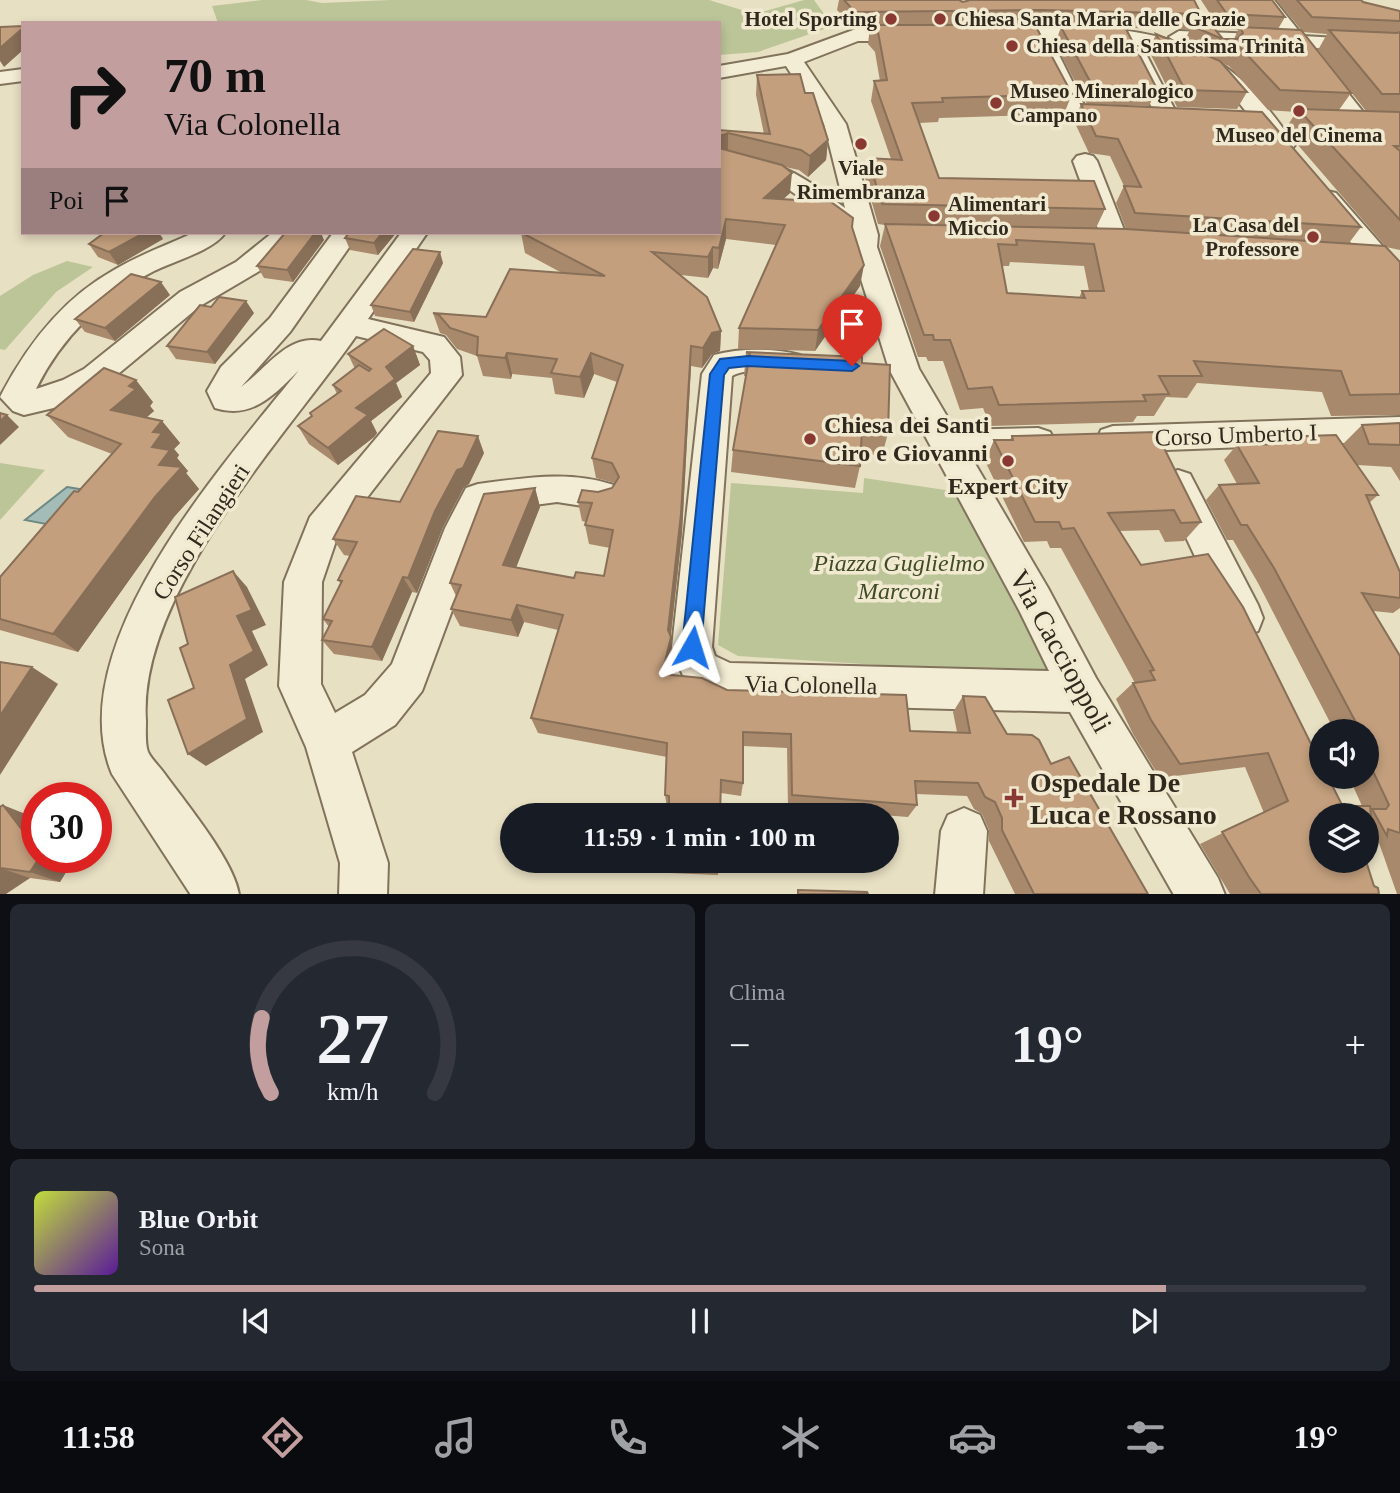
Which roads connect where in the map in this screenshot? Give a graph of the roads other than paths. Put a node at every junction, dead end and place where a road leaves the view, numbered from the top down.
1 (1265, 0) edge
2 (1201, 19) edge
3 (941, 34) edge
4 (982, 34) edge
5 (1037, 34) junction
6 (1127, 35) junction
7 (1212, 38) junction
8 (1295, 41) junction
9 (1382, 44) edge
10 (792, 59) junction
11 (721, 72) edge
12 (1220, 72) junction
13 (21, 75) edge
14 (0, 78) edge
15 (1167, 116) junction
16 (1194, 117) edge
17 (1234, 118) edge
18 (1261, 119) junction
19 (1286, 120) dead end
20 (1335, 122) edge
21 (1360, 123) junction
22 (1387, 124) edge
23 (1085, 161) dead end
24 (1296, 162) edge
25 (727, 163) edge
26 (1314, 183) edge
27 (208, 235) edge
28 (285, 235) edge
29 (345, 235) edge
30 (413, 235) edge
31 (875, 236) junction
32 (1087, 240) edge
33 (1115, 240) junction
34 (1142, 242) edge
35 (1348, 255) edge
36 (1388, 257) edge
37 (1400, 284) edge
38 (337, 339) junction
39 (821, 365) edge
40 (1400, 429) edge
41 (1155, 438) junction
42 (946, 443) junction
43 (602, 495) edge
44 (1260, 650) edge
45 (1081, 692) junction
46 (327, 743) junction
47 (964, 831) dead end
48 (215, 894) edge
49 (363, 894) edge
50 (959, 894) edge
51 (1201, 894) edge

1 - 8 street
2 - 7 street
3 - 10 street
4 - 5 street
5 - 6 street
5 - 15 street
6 - 7 street
6 - 12 street
6 - 15 street
7 - 8 street
7 - 12 street
8 - 9 street
8 - 21 street
10 - 11 street
10 - 31 street, Via Caccioppoli
12 - 18 street
13 - 14 street
15 - 16 street
17 - 18 street
18 - 19 street
18 - 24 street
20 - 21 street
21 - 22 street
23 - 33 street
25 - 31 street
26 - 36 street
27 - 28 street
29 - 38 street
30 - 38 street, Corso Filangieri
31 - 42 street, Via Caccioppoli
32 - 33 street
33 - 34 street
35 - 36 street
36 - 37 street
38 - 46 street
38 - 48 street, Corso Filangieri
39 - 45 street, Via Colonella
40 - 41 street, Corso Umberto I
41 - 42 street, Corso Umberto I
41 - 44 street
42 - 45 street, Via Caccioppoli
43 - 46 street
45 - 51 street, Via Caccioppoli
46 - 49 street
47 - 50 street

